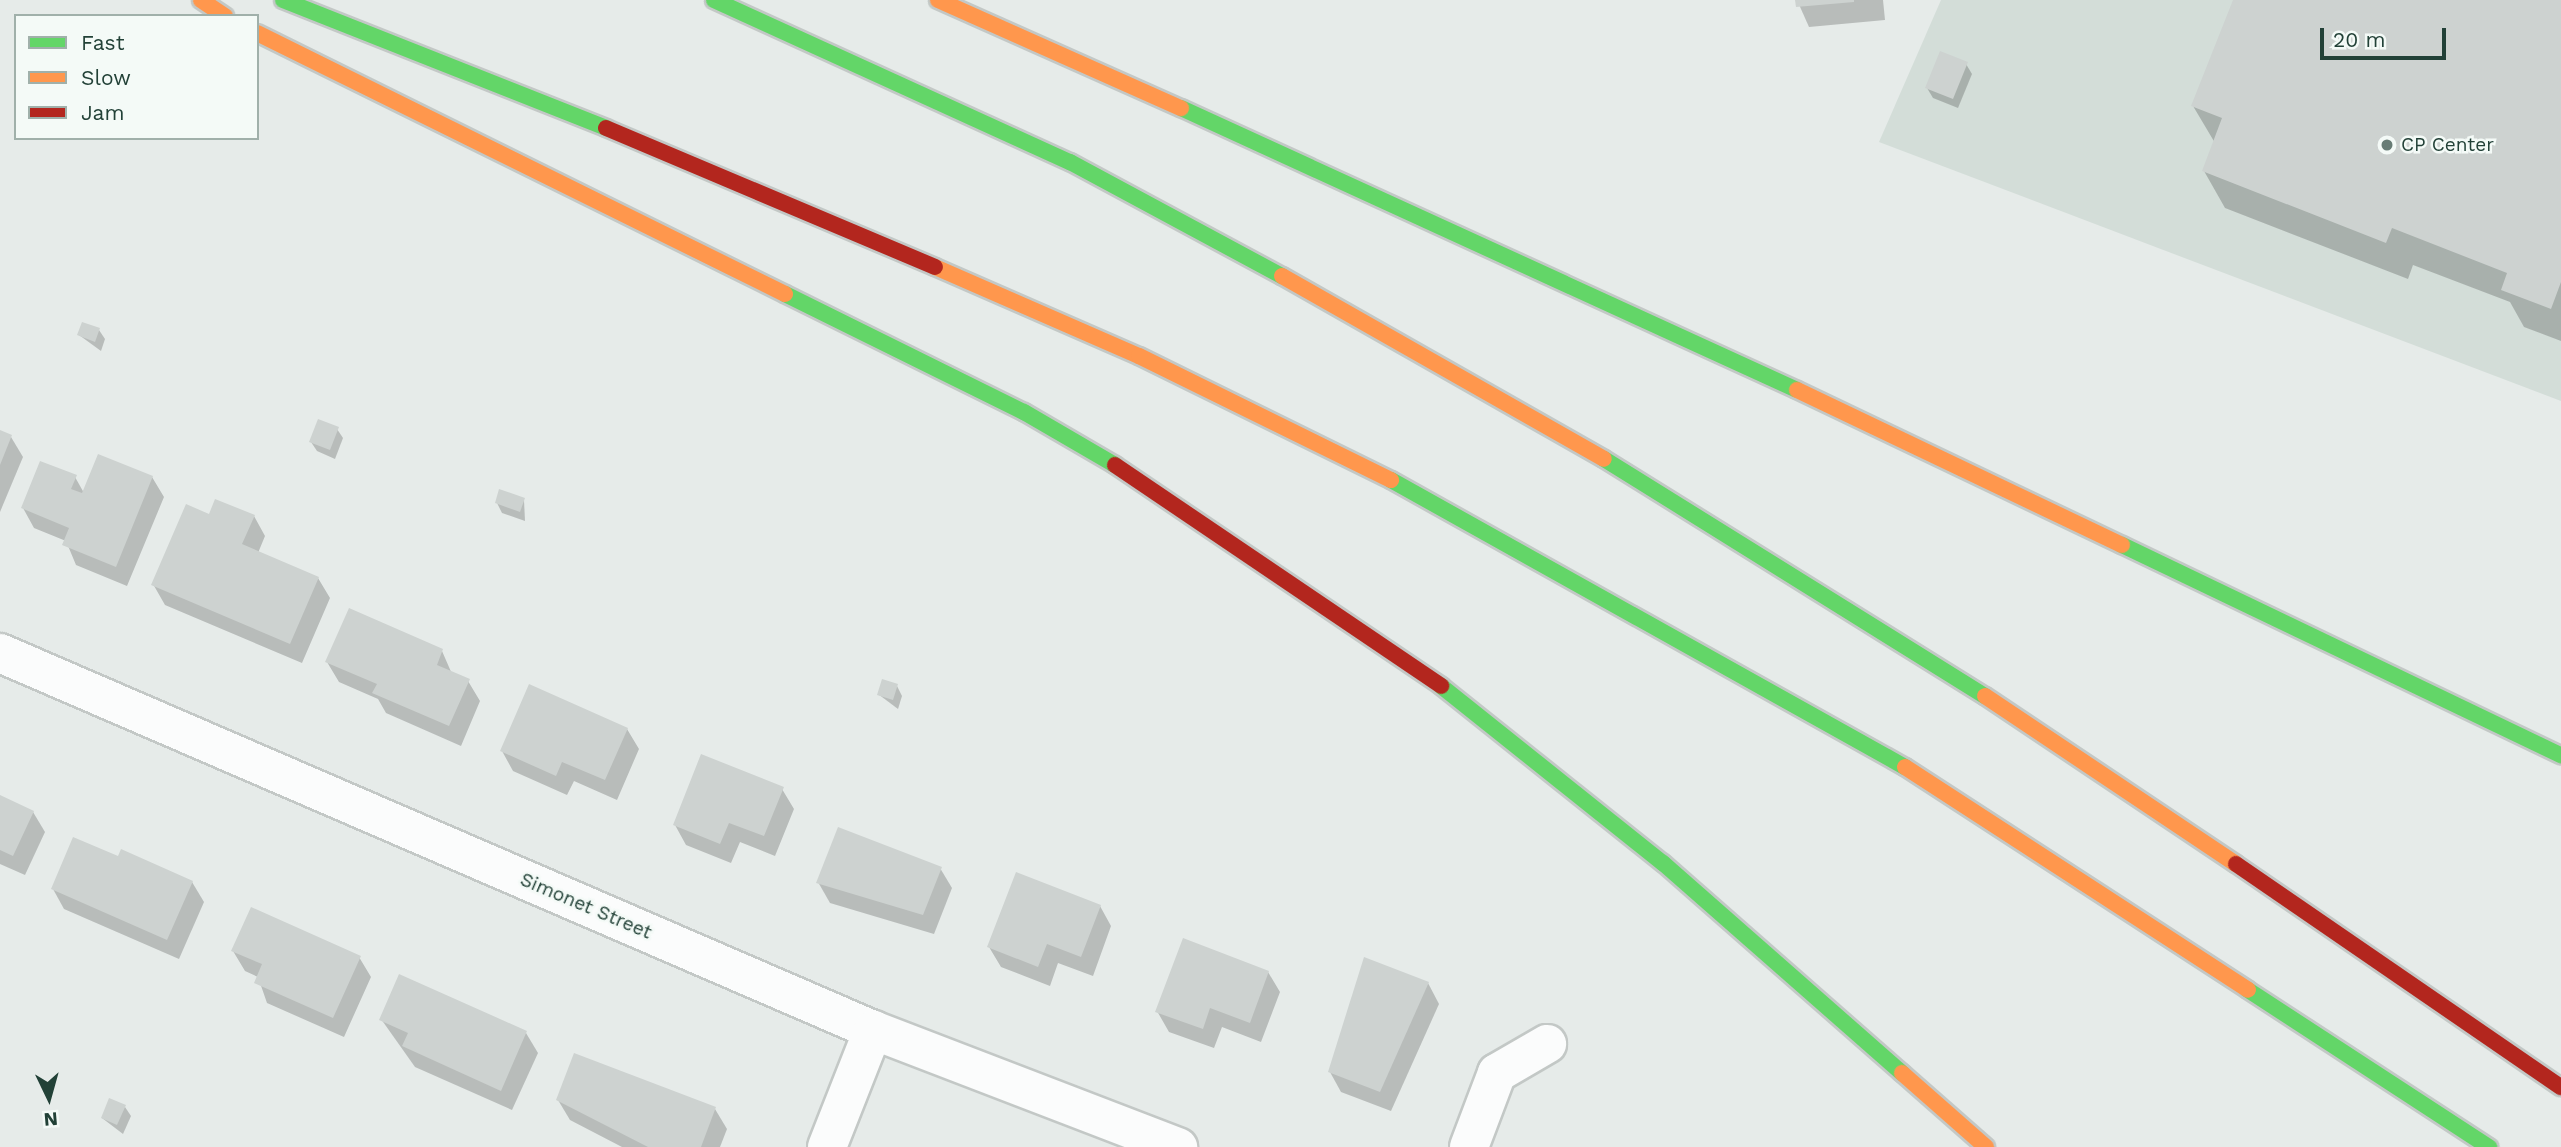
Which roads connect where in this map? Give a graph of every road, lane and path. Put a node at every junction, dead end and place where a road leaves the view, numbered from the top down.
1 (201, 0) edge
2 (283, 0) edge
3 (715, 0) edge
4 (938, 0) edge
5 (222, 14) edge
6 (259, 34) edge
7 (0, 653) edge
8 (2561, 755) edge
9 (873, 1030) junction
10 (1547, 1044) dead end
11 (2561, 1087) edge
12 (827, 1147) edge
13 (1178, 1147) edge
14 (1469, 1147) edge
15 (1986, 1147) edge
16 (2489, 1147) edge

1 - 5 highway
2 - 16 highway
3 - 11 highway
4 - 8 highway
6 - 15 highway
7 - 9 street, Simonet Street
9 - 12 street
9 - 13 street, Simonet Street
10 - 14 street

